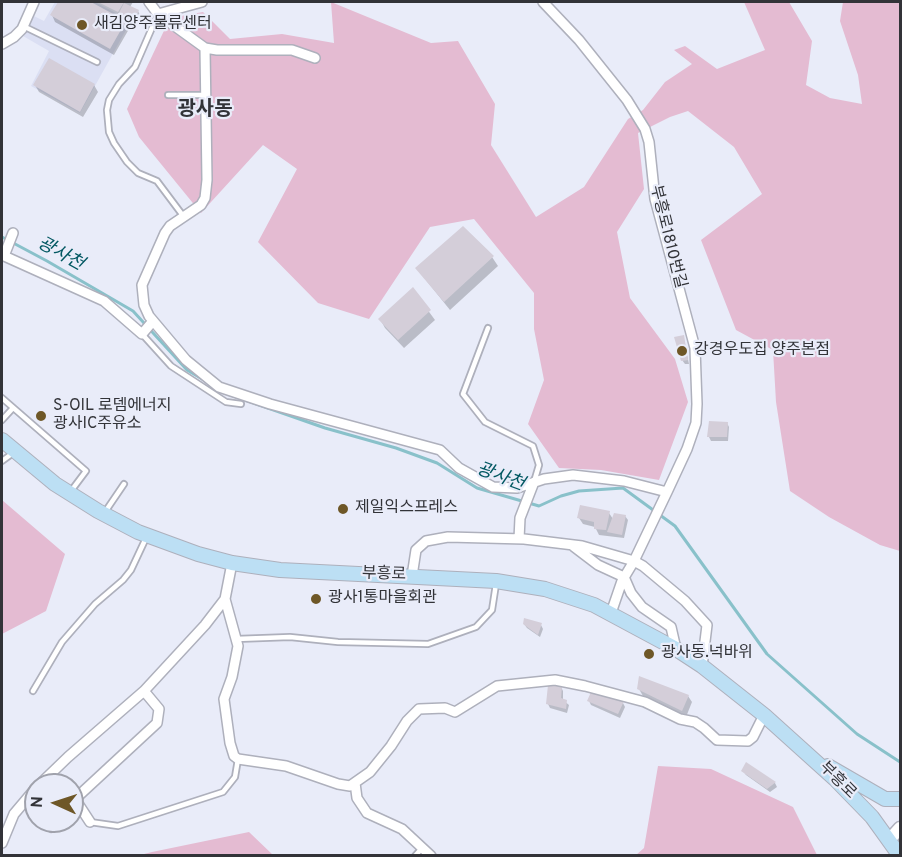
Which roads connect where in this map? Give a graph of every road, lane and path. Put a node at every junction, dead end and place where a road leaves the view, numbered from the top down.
1 (34, 2) edge
2 (149, 2) edge
3 (202, 2) edge
4 (543, 2) edge
5 (176, 5) edge
6 (158, 14) junction
7 (23, 26) junction
8 (2, 44) edge
9 (205, 48) junction
10 (315, 58) dead end
11 (98, 62) dead end
12 (168, 95) dead end
13 (206, 95) junction
14 (184, 217) junction
15 (13, 234) dead end
16 (3, 255) edge
17 (152, 321) junction
18 (488, 328) dead end
19 (143, 333) junction
20 (2, 399) edge
21 (241, 404) dead end
22 (13, 408) junction
23 (2, 420) edge
24 (2, 440) edge
25 (15, 452) junction
26 (2, 461) edge
27 (124, 484) dead end
28 (533, 484) junction
29 (69, 493) junction
30 (665, 496) junction
31 (103, 514) junction
32 (147, 536) junction
33 (519, 539) junction
34 (570, 545) junction
35 (634, 561) junction
36 (232, 563) junction
37 (412, 576) junction
38 (624, 577) junction
39 (496, 581) junction
40 (225, 599) junction
41 (611, 613) junction
42 (236, 637) junction
43 (676, 650) junction
44 (702, 666) junction
45 (33, 691) dead end
46 (144, 691) junction
47 (764, 715) junction
48 (238, 759) junction
49 (814, 759) junction
50 (52, 773) edge
51 (355, 783) junction
52 (84, 792) edge
53 (900, 799) edge
54 (24, 802) edge
55 (84, 814) edge
56 (90, 822) joint
57 (900, 828) edge
58 (890, 839) junction
59 (2, 843) edge
60 (423, 847) junction
61 (415, 855) edge
62 (431, 855) edge
63 (900, 855) edge

1 - 7 street
2 - 6 street
3 - 5 street
4 - 30 street, 부흥로1810번길
5 - 6 street
6 - 9 street
6 - 14 lane
7 - 8 street
7 - 11 lane
9 - 10 street
9 - 13 street
12 - 13 lane
13 - 14 street
14 - 17 street
15 - 16 street
16 - 19 street
17 - 19 street
17 - 28 street
18 - 28 lane
19 - 21 lane
20 - 22 lane
22 - 23 lane
22 - 29 lane
24 - 25 main road, 부흥로
25 - 26 lane
25 - 29 main road, 부흥로
27 - 31 lane
28 - 30 street
28 - 33 street
29 - 31 main road, 부흥로
30 - 35 street, 부흥로1810번길
31 - 32 main road, 부흥로
32 - 36 main road, 부흥로
32 - 45 lane
33 - 34 street
33 - 37 street
34 - 35 street
34 - 38 street
35 - 38 street
35 - 44 street
36 - 37 main road, 부흥로
36 - 40 street
37 - 39 main road, 부흥로
38 - 41 street
38 - 43 street
39 - 41 main road, 부흥로
39 - 42 lane
40 - 42 street
40 - 46 street
41 - 43 main road, 부흥로
42 - 48 street
43 - 44 main road, 부흥로
44 - 47 main road, 부흥로
46 - 50 street
46 - 52 street
47 - 49 main road, 부흥로
47 - 51 street
48 - 51 street
48 - 56 lane
49 - 53 main road
49 - 58 main road, 부흥로
51 - 60 street
54 - 59 street
55 - 56 street
57 - 58 street
58 - 63 main road, 부흥로
60 - 61 lane
60 - 62 street

